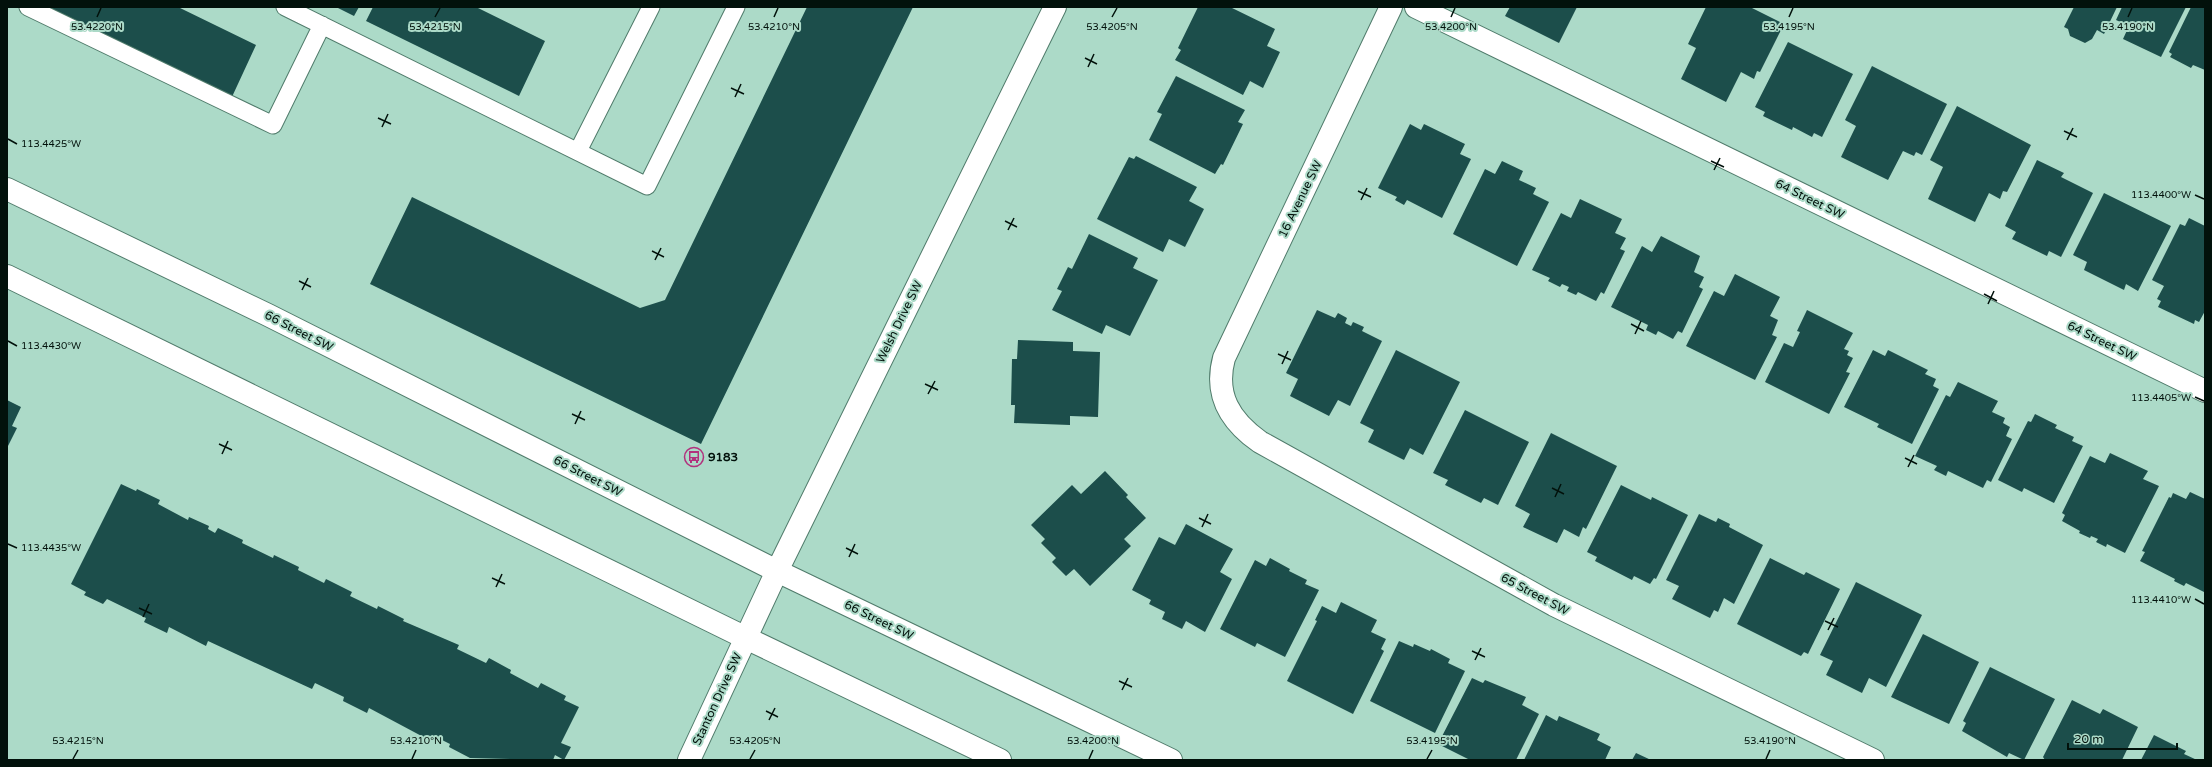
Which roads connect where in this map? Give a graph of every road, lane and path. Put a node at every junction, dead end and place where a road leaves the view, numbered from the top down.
1 (28, 7) edge
2 (285, 7) edge
3 (651, 7) edge
4 (736, 7) edge
5 (1055, 7) edge
6 (1391, 7) edge
7 (1416, 7) edge
8 (322, 26) junction
9 (578, 151) junction
10 (7, 189) edge
11 (7, 276) edge
12 (2205, 391) edge
13 (1222, 394) joint
14 (777, 571) junction
15 (746, 638) junction
16 (689, 760) edge
17 (1000, 760) edge
18 (1171, 760) edge
19 (1873, 760) edge

1 - 8 lane
2 - 8 lane
3 - 9 lane
4 - 9 lane
5 - 14 street, Welsh Drive SW
6 - 13 street, 16 Avenue SW
7 - 12 street, 64 Street SW
8 - 9 lane
10 - 14 street, 66 Street SW
11 - 15 street
13 - 19 street, 65 Street SW
14 - 15 street, Welsh Drive SW
14 - 18 street, 66 Street SW
15 - 16 street, Stanton Drive SW
15 - 17 street

